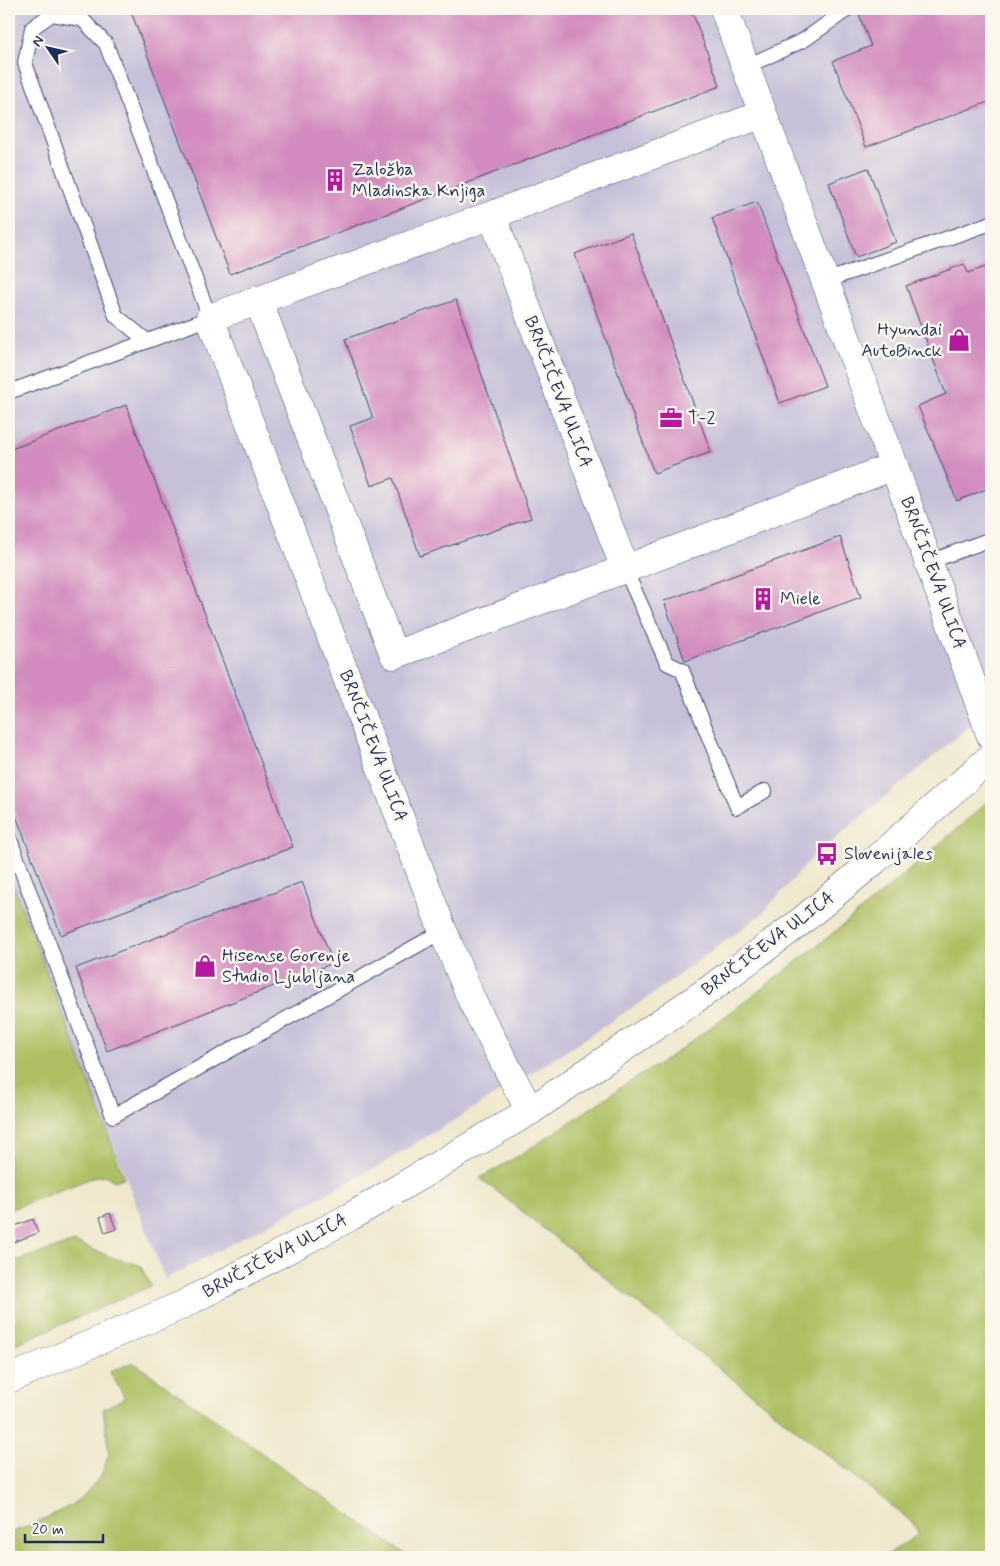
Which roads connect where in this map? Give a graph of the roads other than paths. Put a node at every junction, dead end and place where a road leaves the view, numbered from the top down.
1 (724, 9) edge
2 (848, 9) edge
3 (744, 67) junction
4 (763, 114) junction
5 (492, 215) junction
6 (991, 223) edge
7 (825, 281) junction
8 (258, 300) junction
9 (210, 318) junction
10 (147, 341) junction
11 (9, 392) edge
12 (894, 466) junction
13 (991, 539) edge
14 (929, 562) junction
15 (624, 569) junction
16 (991, 736) edge
17 (991, 757) edge
18 (765, 791) dead end
19 (9, 837) edge
20 (443, 931) junction
21 (530, 1111) junction
22 (9, 1379) edge

1 - 3 street, BRNČIČEVA ULICA
2 - 3 lane
3 - 4 street, BRNČIČEVA ULICA
4 - 5 street
4 - 7 street, BRNČIČEVA ULICA
5 - 8 street
5 - 15 street, BRNČIČEVA ULICA
6 - 7 lane
7 - 12 street, BRNČIČEVA ULICA
8 - 9 street
8 - 15 street
9 - 10 lane
9 - 10 lane
9 - 20 street, BRNČIČEVA ULICA
10 - 11 lane
12 - 14 street, BRNČIČEVA ULICA
12 - 15 street
13 - 14 lane
14 - 16 street, BRNČIČEVA ULICA
15 - 18 lane
17 - 21 street, BRNČIČEVA ULICA
19 - 20 lane
20 - 21 street, BRNČIČEVA ULICA
21 - 22 street, BRNČIČEVA ULICA

